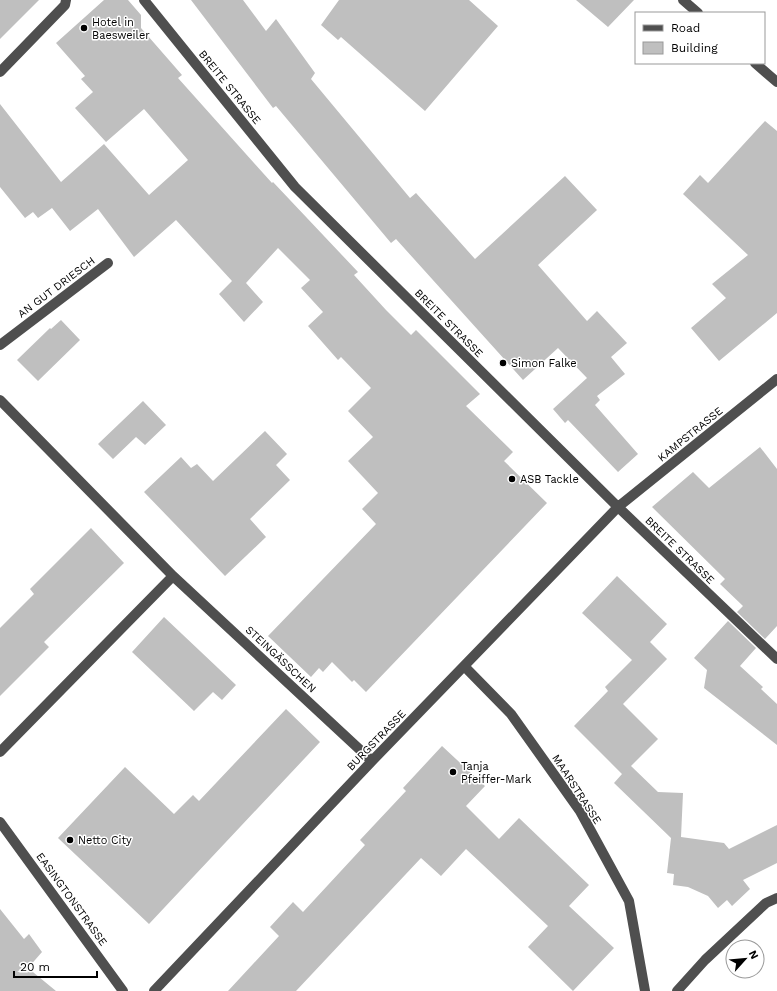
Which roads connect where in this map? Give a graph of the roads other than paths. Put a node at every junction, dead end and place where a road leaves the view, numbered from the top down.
1 (66, 0) edge
2 (144, 0) edge
3 (683, 0) edge
4 (697, 12) edge
5 (756, 64) edge
6 (0, 72) edge
7 (777, 82) edge
8 (108, 263) dead end
9 (0, 345) edge
10 (777, 379) edge
11 (0, 400) edge
12 (618, 507) junction
13 (173, 576) junction
14 (777, 659) edge
15 (464, 666) junction
16 (0, 752) edge
17 (372, 761) junction
18 (0, 822) edge
19 (777, 898) edge
20 (123, 991) edge
21 (154, 991) edge
22 (645, 991) edge
23 (677, 991) edge

1 - 6 street
2 - 12 street, BREITE STRASSE
3 - 4 street
5 - 7 street
8 - 9 street, AN GUT DRIESCH
10 - 12 street, KAMPSTRASSE
11 - 13 street, STEINGÄSSCHEN
12 - 14 street, BREITE STRASSE
12 - 15 street, BURGSTRASSE
13 - 16 street
13 - 17 street, STEINGÄSSCHEN
15 - 17 street, BURGSTRASSE
15 - 22 street, MAARSTRASSE
17 - 21 street, BURGSTRASSE
18 - 20 street, EASINGTONSTRASSE
19 - 23 street

